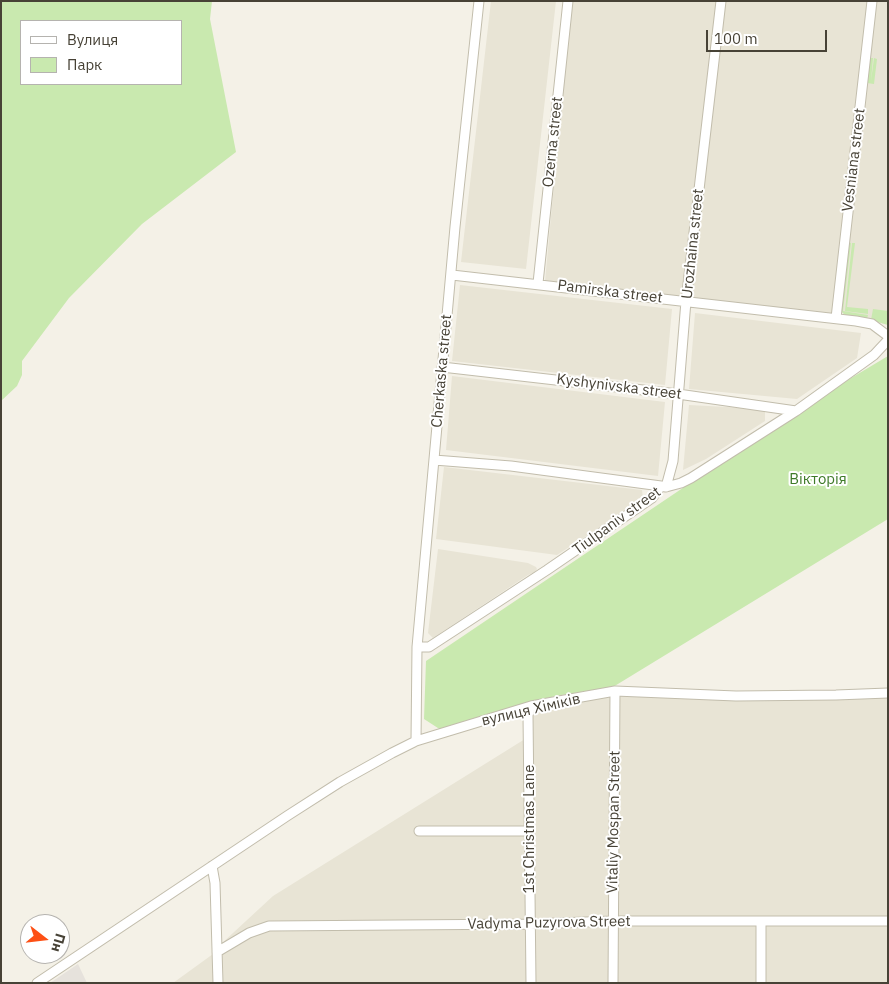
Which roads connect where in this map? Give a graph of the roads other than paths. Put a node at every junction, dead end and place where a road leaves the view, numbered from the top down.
1 (479, 1) edge
2 (568, 1) edge
3 (721, 1) edge
4 (872, 1) edge
5 (452, 274) junction
6 (538, 284) junction
7 (686, 301) junction
8 (836, 318) junction
9 (887, 337) edge
10 (442, 367) junction
11 (678, 394) junction
12 (796, 411) junction
13 (434, 460) junction
14 (663, 486) junction
15 (417, 647) junction
16 (616, 692) junction
17 (888, 694) edge
18 (531, 706) junction
19 (416, 741) junction
20 (419, 831) dead end
21 (529, 831) junction
22 (212, 866) junction
23 (613, 921) junction
24 (888, 921) edge
25 (761, 922) junction
26 (530, 924) junction
27 (217, 952) junction
28 (37, 983) edge
29 (218, 983) edge
30 (531, 983) edge
31 (613, 983) edge
32 (761, 983) edge

1 - 5 street, Cherkaska street
2 - 6 street, Ozerna street
3 - 7 street, Urozhaina street
4 - 8 street, Vesniana street
5 - 6 street, Pamirska street
5 - 10 street, Cherkaska street
6 - 7 street, Pamirska street
7 - 8 street, Pamirska street
7 - 11 street, Urozhaina street
8 - 9 street, Pamirska street
9 - 12 street, Tiulpaniv street
10 - 11 street, Kyshynivska street
10 - 13 street, Cherkaska street
11 - 12 street, Kyshynivska street
11 - 14 street, Urozhaina street
12 - 14 street, Tiulpaniv street
13 - 14 street
13 - 15 street, Cherkaska street
14 - 15 street, Tiulpaniv street
15 - 19 street, Cherkaska street
16 - 17 street, вулиця Хіміків
16 - 18 street, вулиця Хіміків
16 - 23 street, Vitaliy Mospan Street
18 - 19 street, вулиця Хіміків
18 - 21 street, 1st Christmas Lane
19 - 22 street, вулиця Хіміків
20 - 21 street
21 - 26 street, 1st Christmas Lane
22 - 27 street
22 - 28 street, вулиця Хіміків
23 - 25 street, Vadyma Puzyrova Street
23 - 26 street, Vadyma Puzyrova Street
23 - 31 street, Vitaliy Mospan Street
24 - 25 street, Vadyma Puzyrova Street
25 - 32 street
26 - 27 street, Vadyma Puzyrova Street
26 - 30 street, 1st Christmas Lane
27 - 29 street

